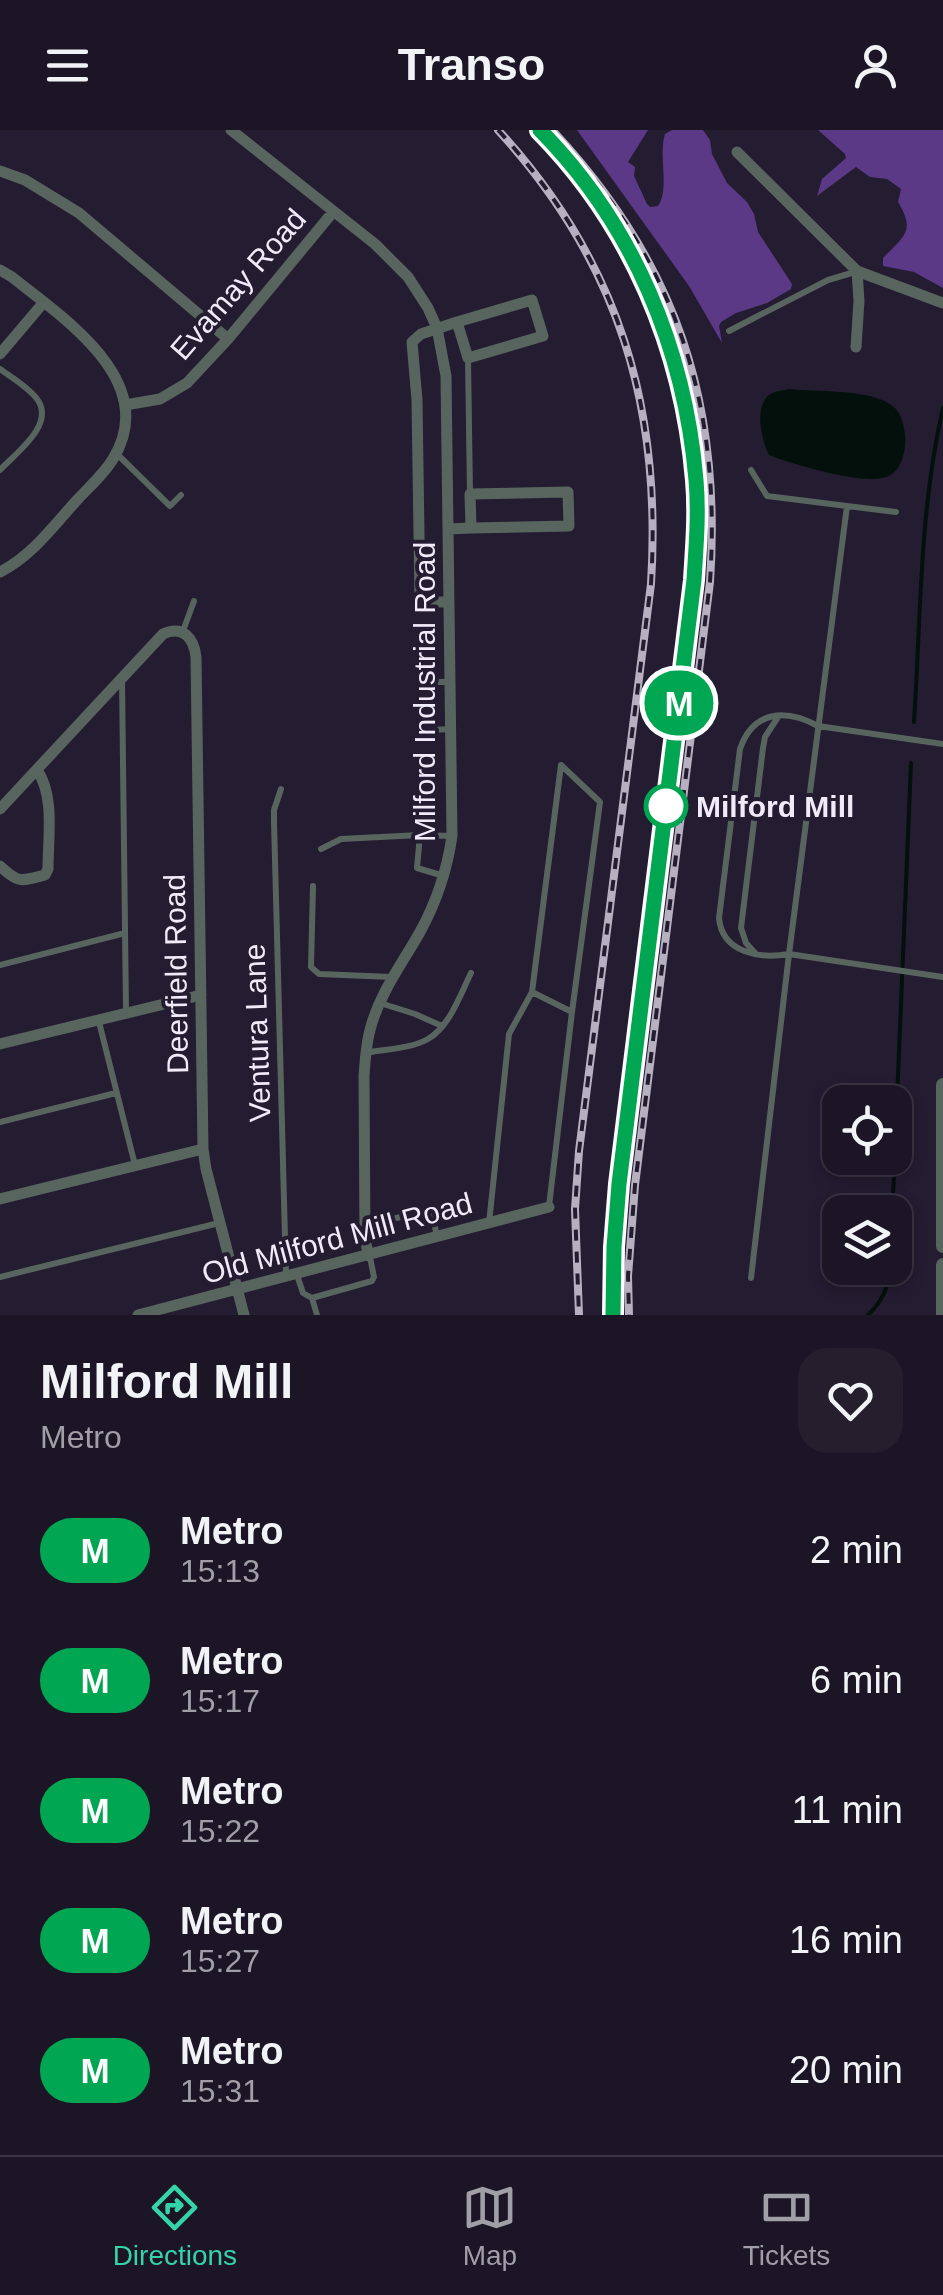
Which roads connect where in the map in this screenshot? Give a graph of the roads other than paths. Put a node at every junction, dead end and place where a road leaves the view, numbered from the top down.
1 (231, 130) edge
2 (737, 152) dead end
3 (0, 171) edge
4 (333, 212) junction
5 (0, 270) edge
6 (857, 271) junction
7 (44, 302) junction
8 (943, 304) edge
9 (457, 322) junction
10 (437, 328) junction
11 (729, 331) dead end
12 (228, 339) junction
13 (856, 347) dead end
14 (0, 354) edge
15 (468, 358) junction
16 (0, 369) edge
17 (469, 397) junction
18 (446, 398) junction
19 (125, 405) junction
20 (116, 453) junction
21 (0, 470) edge
22 (752, 470) dead end
23 (470, 494) junction
24 (180, 495) dead end
25 (847, 506) junction
26 (896, 512) dead end
27 (471, 528) junction
28 (448, 529) junction
29 (0, 572) edge
30 (194, 601) dead end
31 (449, 602) junction
32 (183, 631) junction
33 (122, 678) junction
34 (450, 682) junction
35 (778, 716) junction
36 (818, 726) junction
37 (451, 728) junction
38 (943, 744) edge
39 (36, 770) junction
40 (281, 788) dead end
41 (0, 809) edge
42 (420, 835) junction
43 (452, 836) junction
44 (321, 849) dead end
45 (0, 866) edge
46 (445, 876) junction
47 (313, 886) dead end
48 (126, 933) junction
49 (789, 954) junction
50 (756, 955) junction
51 (0, 965) edge
52 (471, 973) dead end
53 (943, 976) edge
54 (393, 977) junction
55 (532, 992) junction
56 (201, 995) junction
57 (380, 1003) junction
58 (572, 1012) junction
59 (126, 1013) junction
60 (98, 1020) junction
61 (442, 1026) junction
62 (0, 1044) edge
63 (366, 1053) junction
64 (943, 1084) edge
65 (116, 1093) junction
66 (0, 1122) edge
67 (203, 1150) junction
68 (136, 1166) junction
69 (0, 1199) edge
70 (549, 1207) joint
71 (444, 1209) dead end
72 (432, 1212) junction
73 (396, 1218) dead end
74 (219, 1223) junction
75 (489, 1224) junction
76 (437, 1238) junction
77 (943, 1246) edge
78 (370, 1256) junction
79 (943, 1265) edge
80 (291, 1276) junction
81 (0, 1277) edge
82 (752, 1278) dead end
83 (238, 1290) junction
84 (312, 1298) junction
85 (177, 1310) edge
86 (138, 1315) edge
87 (244, 1315) edge
88 (317, 1315) edge
89 (943, 1315) edge

1 - 4 street, Milford Industrial Road
2 - 6 street
3 - 12 street
4 - 10 street, Milford Industrial Road
4 - 12 street, Evamay Road
5 - 7 street
6 - 8 street
6 - 11 lane
6 - 13 street
7 - 14 street
7 - 19 street
9 - 10 street
9 - 15 street
9 - 15 street
10 - 18 street, Milford Industrial Road
10 - 31 street
12 - 19 street, Evamay Road
15 - 17 lane
16 - 21 lane
17 - 18 lane
17 - 23 lane
18 - 28 street, Milford Industrial Road
19 - 20 street
20 - 24 lane
20 - 29 street
22 - 25 lane
23 - 27 street
23 - 27 street
25 - 26 lane
25 - 36 lane
27 - 28 street
28 - 31 street, Milford Industrial Road
30 - 32 lane
31 - 34 street, Milford Industrial Road
32 - 33 street
32 - 56 street, Deerfield Road
33 - 39 street
33 - 48 lane
34 - 37 street, Milford Industrial Road
34 - 37 lane
35 - 36 lane
35 - 50 lane
35 - 50 lane
36 - 38 lane
36 - 49 lane
37 - 43 street, Milford Industrial Road
39 - 41 street
39 - 45 street
40 - 80 lane, Ventura Lane
42 - 43 lane
42 - 44 lane
42 - 46 lane
43 - 46 street, Milford Industrial Road
46 - 54 street, Milford Industrial Road
47 - 54 lane
48 - 51 lane
48 - 59 lane
49 - 50 lane
49 - 53 lane
49 - 82 lane
52 - 61 lane
54 - 57 street, Milford Industrial Road
55 - 58 lane
55 - 58 lane
55 - 75 lane
56 - 59 street
56 - 67 street, Deerfield Road
57 - 61 lane
57 - 63 street, Milford Industrial Road
58 - 70 lane
59 - 60 street
60 - 62 street
60 - 65 lane
61 - 63 lane
63 - 78 street, Milford Industrial Road
64 - 77 street
65 - 66 lane
65 - 68 lane
67 - 68 street
67 - 74 street, Deerfield Road
68 - 69 street
70 - 75 street, Old Milford Mill Road
71 - 72 lane
72 - 73 lane
72 - 76 lane
74 - 81 lane
74 - 83 street, Deerfield Road
75 - 76 street, Old Milford Mill Road
76 - 78 street, Old Milford Mill Road
78 - 80 street, Old Milford Mill Road
78 - 84 lane
79 - 89 street
80 - 83 street, Old Milford Mill Road
80 - 84 lane
83 - 85 street, Old Milford Mill Road
83 - 87 street, Deerfield Road
84 - 88 lane
85 - 86 street, Old Milford Mill Road

